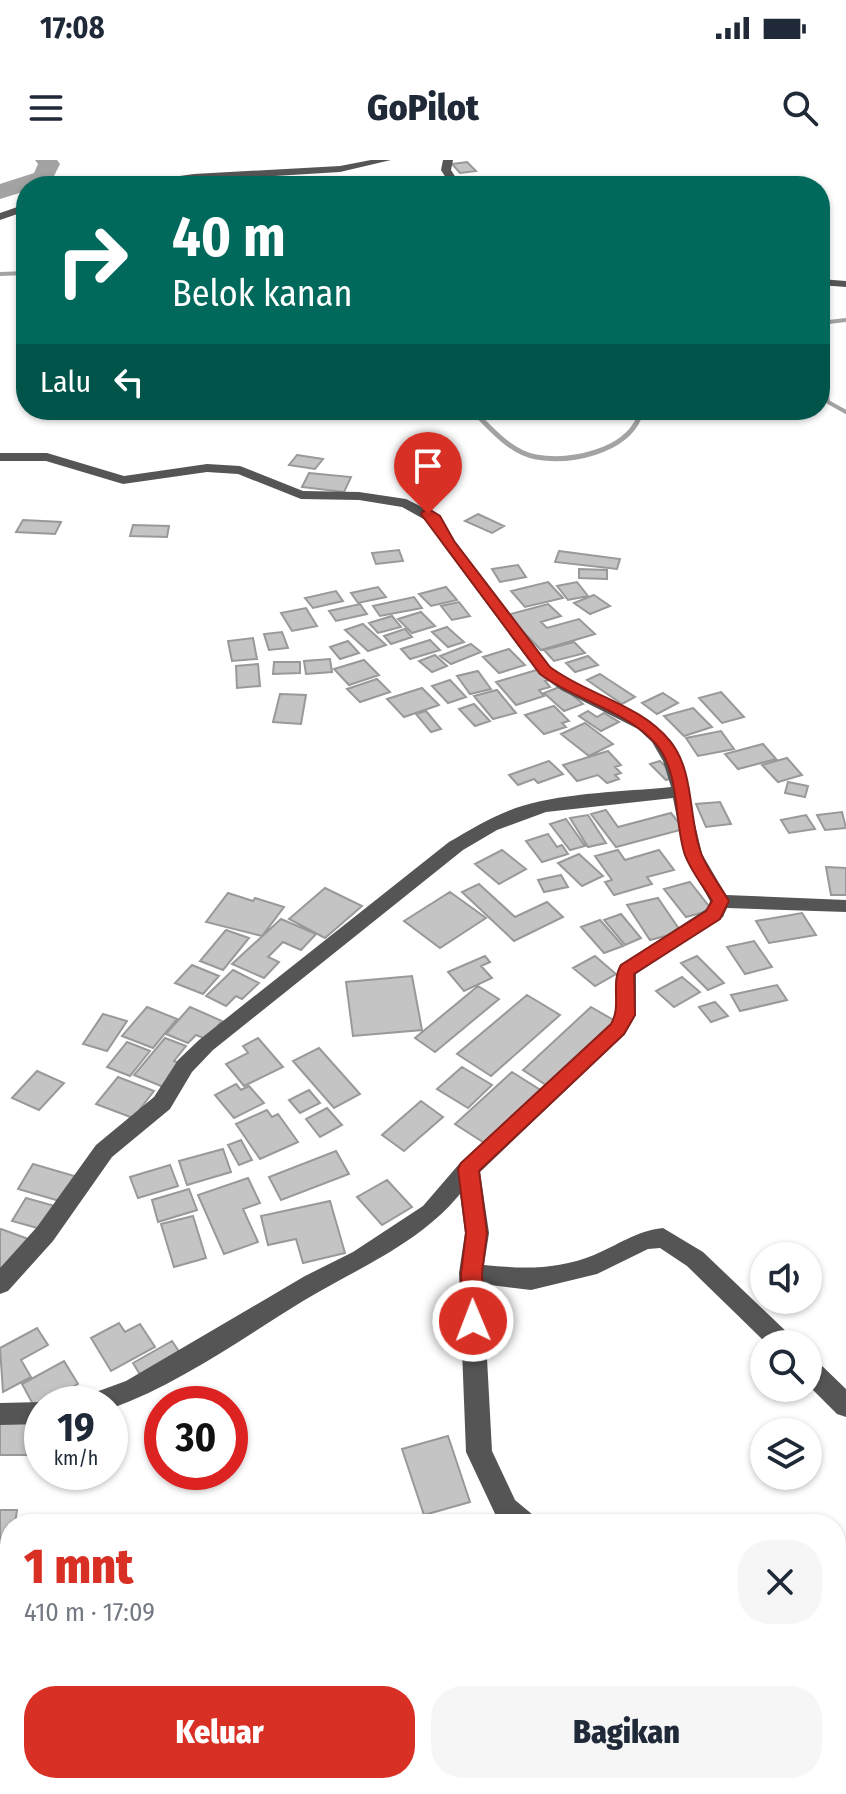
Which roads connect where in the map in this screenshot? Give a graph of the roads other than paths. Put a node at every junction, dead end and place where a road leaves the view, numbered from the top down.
1 (386, 160) edge
2 (212, 176) edge
3 (0, 457) edge
4 (681, 792) junction
5 (720, 901) junction
6 (846, 906) edge
7 (468, 1169) junction
8 (471, 1273) junction
9 (0, 1284) edge
10 (769, 1330) edge
11 (822, 1383) edge
12 (128, 1392) edge
13 (846, 1406) edge
14 (0, 1414) edge
15 (24, 1415) edge
16 (512, 1514) edge

1 - 2 street
3 - 4 street
4 - 5 street
4 - 9 street
5 - 6 street
5 - 7 street
7 - 8 street
7 - 12 street
8 - 10 street
8 - 16 street
11 - 13 street
14 - 15 street

